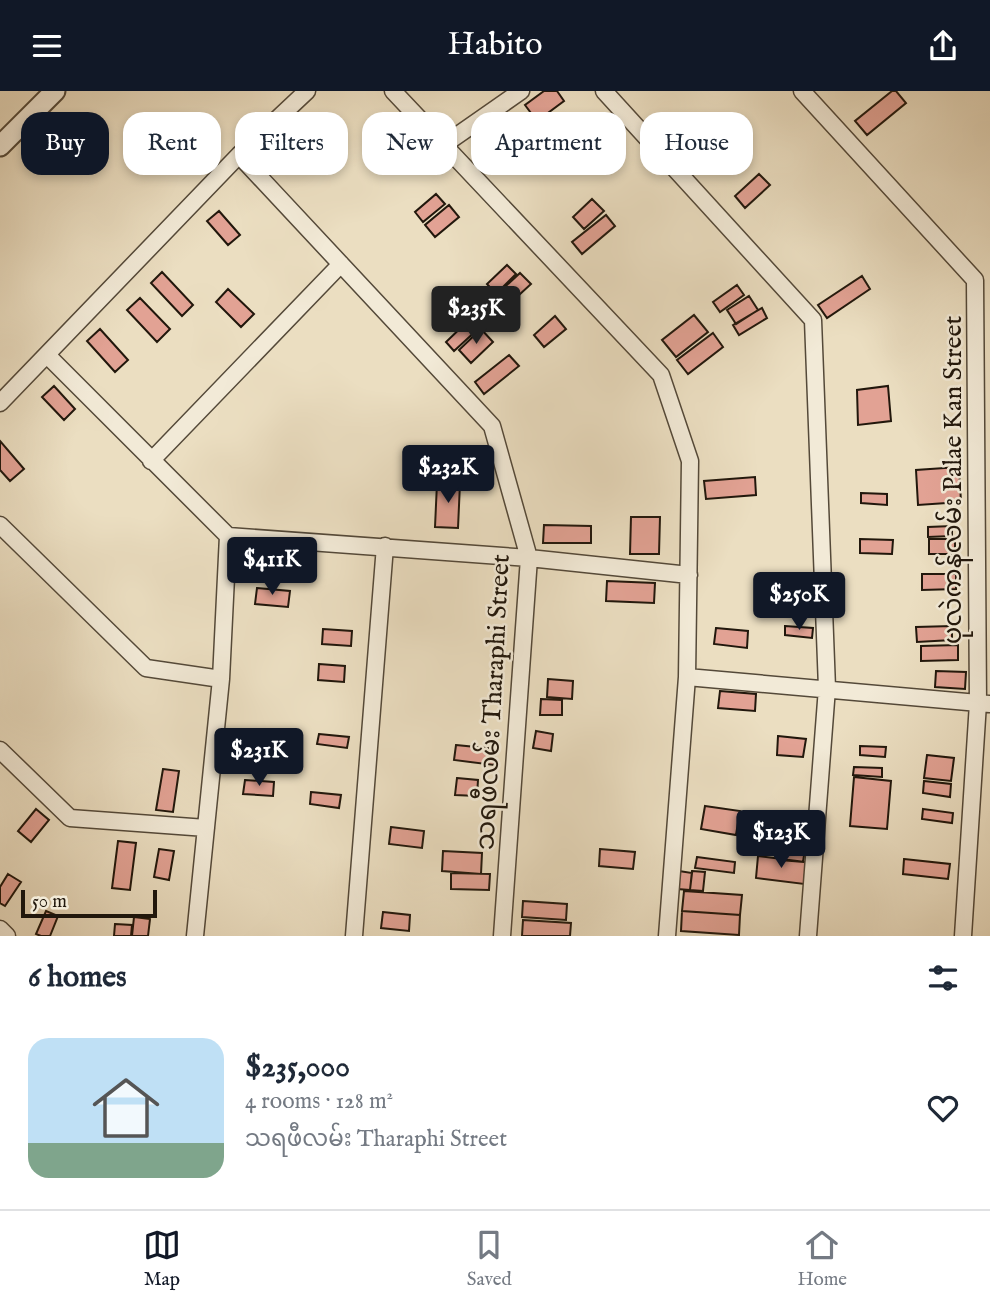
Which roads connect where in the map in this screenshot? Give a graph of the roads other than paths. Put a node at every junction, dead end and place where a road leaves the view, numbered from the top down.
1 (307, 91) edge
2 (393, 91) edge
3 (521, 91) edge
4 (604, 91) edge
5 (802, 91) edge
6 (49, 93) edge
7 (285, 112) edge
8 (413, 112) edge
9 (457, 135) edge
10 (0, 146) edge
11 (457, 158) edge
12 (235, 159) edge
13 (258, 175) edge
14 (341, 264) junction
15 (48, 356) junction
16 (0, 403) edge
17 (151, 461) junction
18 (0, 525) edge
19 (228, 536) junction
20 (385, 546) junction
21 (529, 558) junction
22 (689, 575) junction
23 (687, 677) junction
24 (221, 679) junction
25 (827, 688) junction
26 (984, 703) edge
27 (0, 750) edge
28 (206, 828) junction
29 (0, 929) edge
30 (7, 936) edge
31 (195, 936) edge
32 (354, 936) edge
33 (502, 936) edge
34 (667, 936) edge
35 (808, 936) edge
36 (963, 936) edge

1 - 7 street
2 - 8 street
3 - 9 street
4 - 25 street
5 - 26 street, ပုလဲကန်လမ်း Palae Kan Street
6 - 10 street
11 - 22 street
12 - 15 street
13 - 14 street, သရဖီလမ်း Tharaphi Street
14 - 17 street
14 - 21 street, သရဖီလမ်း Tharaphi Street
15 - 16 street
15 - 17 street
17 - 19 street
18 - 24 street
19 - 20 street
19 - 24 street
20 - 21 street
20 - 32 street
21 - 22 street
21 - 33 street, သရဖီလမ်း Tharaphi Street
22 - 23 street
23 - 25 street
23 - 34 street
24 - 28 street
25 - 26 street
25 - 35 street
26 - 36 street, ပုလဲကန်လမ်း Palae Kan Street
27 - 28 street
28 - 31 street
29 - 30 street

